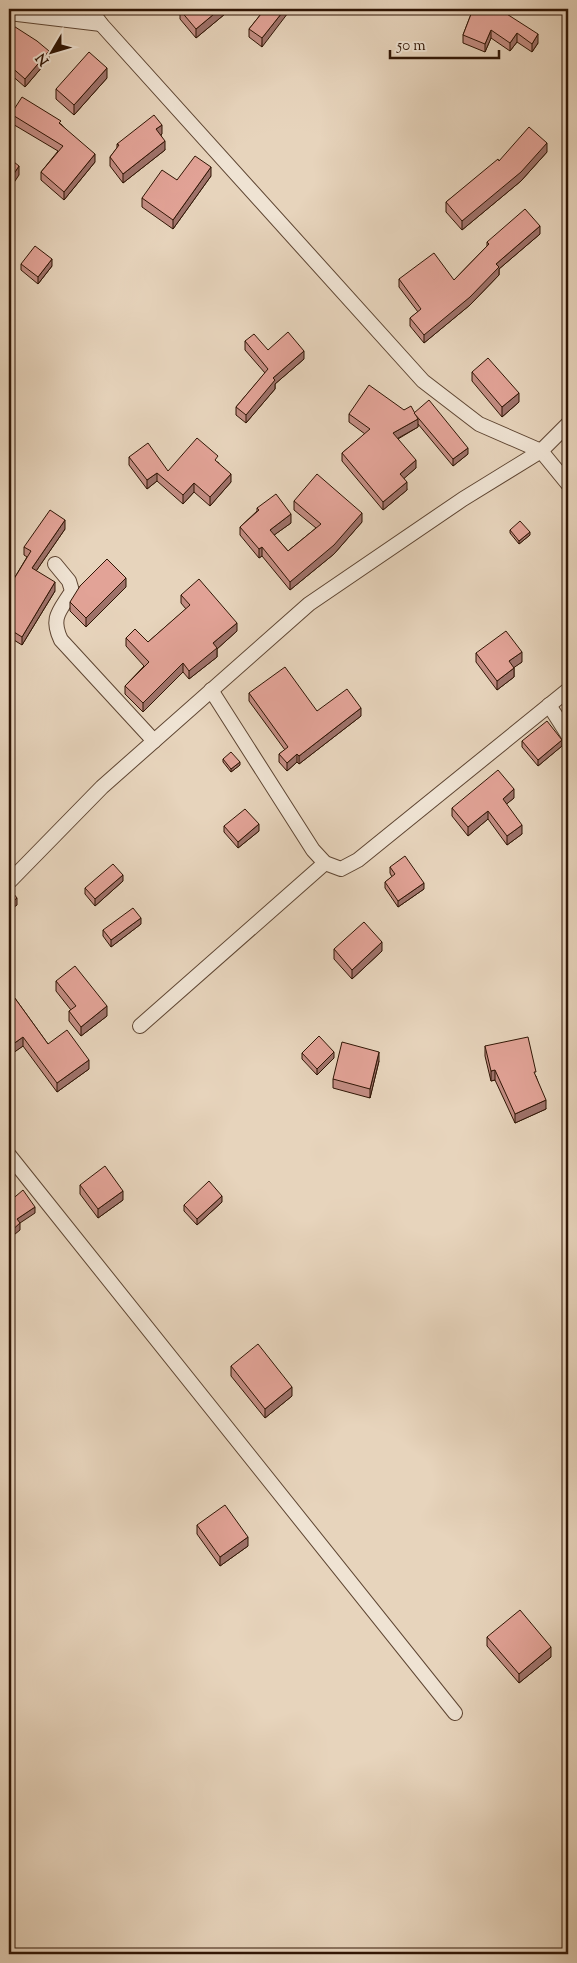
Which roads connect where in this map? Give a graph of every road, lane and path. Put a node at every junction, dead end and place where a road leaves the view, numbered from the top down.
1 (90, 9) edge
2 (9, 13) edge
3 (101, 24) junction
4 (568, 424) edge
5 (541, 451) junction
6 (568, 484) edge
7 (54, 564) dead end
8 (211, 690) junction
9 (568, 690) edge
10 (549, 705) junction
11 (568, 735) edge
12 (154, 740) junction
13 (325, 863) junction
14 (9, 882) edge
15 (140, 1026) dead end
16 (9, 1155) edge
17 (455, 1713) dead end

1 - 3 street
2 - 3 street
3 - 5 street
4 - 5 street
5 - 6 street
5 - 8 street
7 - 12 street
8 - 12 street
8 - 13 street
9 - 10 street
10 - 11 street
10 - 13 street
12 - 14 street
13 - 15 street
16 - 17 street

